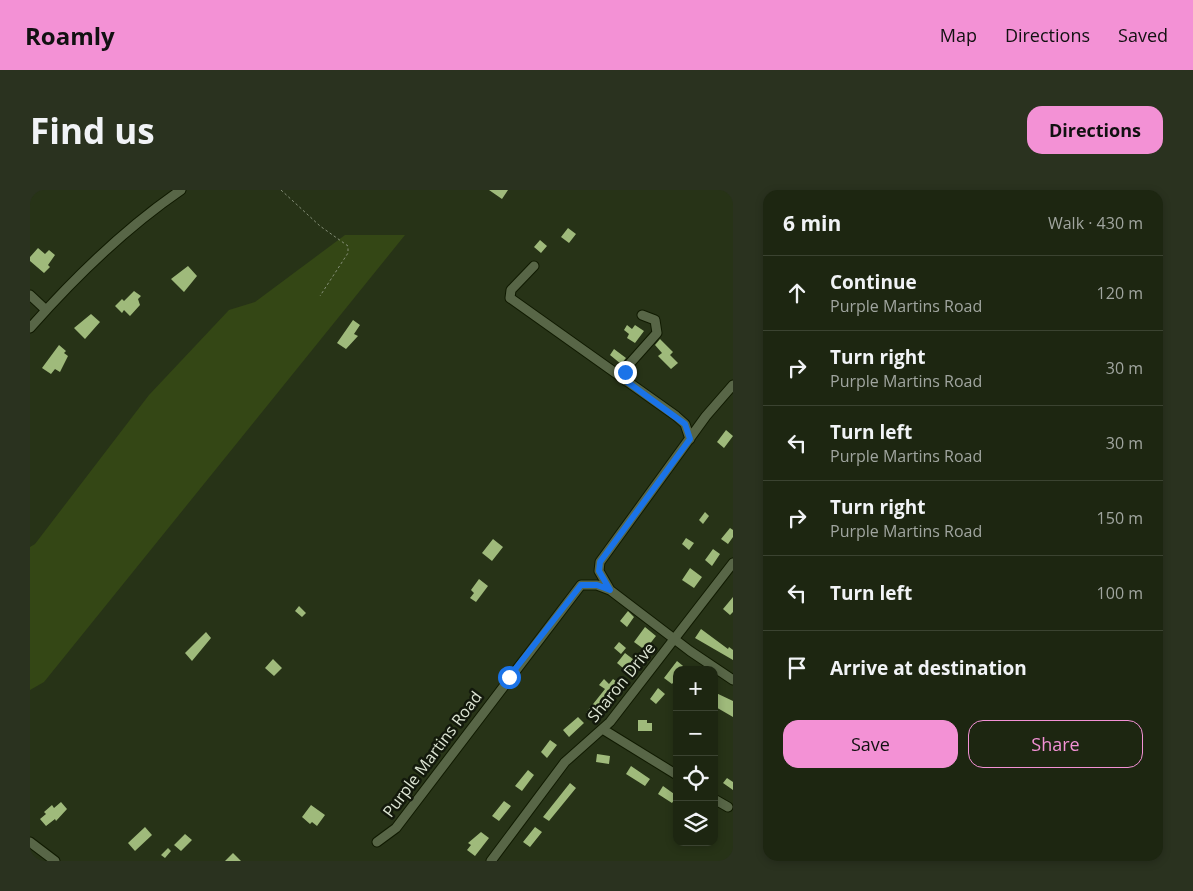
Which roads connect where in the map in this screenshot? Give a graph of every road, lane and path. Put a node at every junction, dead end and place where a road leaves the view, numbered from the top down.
1 (181, 190) edge
2 (281, 190) edge
3 (534, 266) dead end
4 (30, 295) edge
5 (320, 296) dead end
6 (46, 310) junction
7 (642, 315) dead end
8 (30, 328) edge
9 (624, 370) junction
10 (612, 371) junction
11 (626, 381) junction
12 (733, 385) edge
13 (690, 439) junction
14 (733, 563) edge
15 (610, 590) junction
16 (674, 640) junction
17 (733, 680) edge
18 (604, 730) junction
19 (673, 773) edge
20 (718, 801) edge
21 (728, 807) dead end
22 (30, 842) edge
23 (376, 842) dead end
24 (55, 861) edge
25 (491, 861) edge

1 - 6 street
2 - 5 path
3 - 10 street
4 - 6 street
6 - 8 street
7 - 9 street
9 - 10 street
9 - 11 street
10 - 11 street
11 - 13 street
12 - 13 street, Purple Martins Road
13 - 15 street, Purple Martins Road
14 - 16 street, Sharon Drive
15 - 16 street, Purple Martins Road
15 - 23 street, Purple Martins Road
16 - 17 street, Purple Martins Road
16 - 18 street, Sharon Drive
18 - 19 street
18 - 25 street, Sharon Drive
20 - 21 street
22 - 24 street

